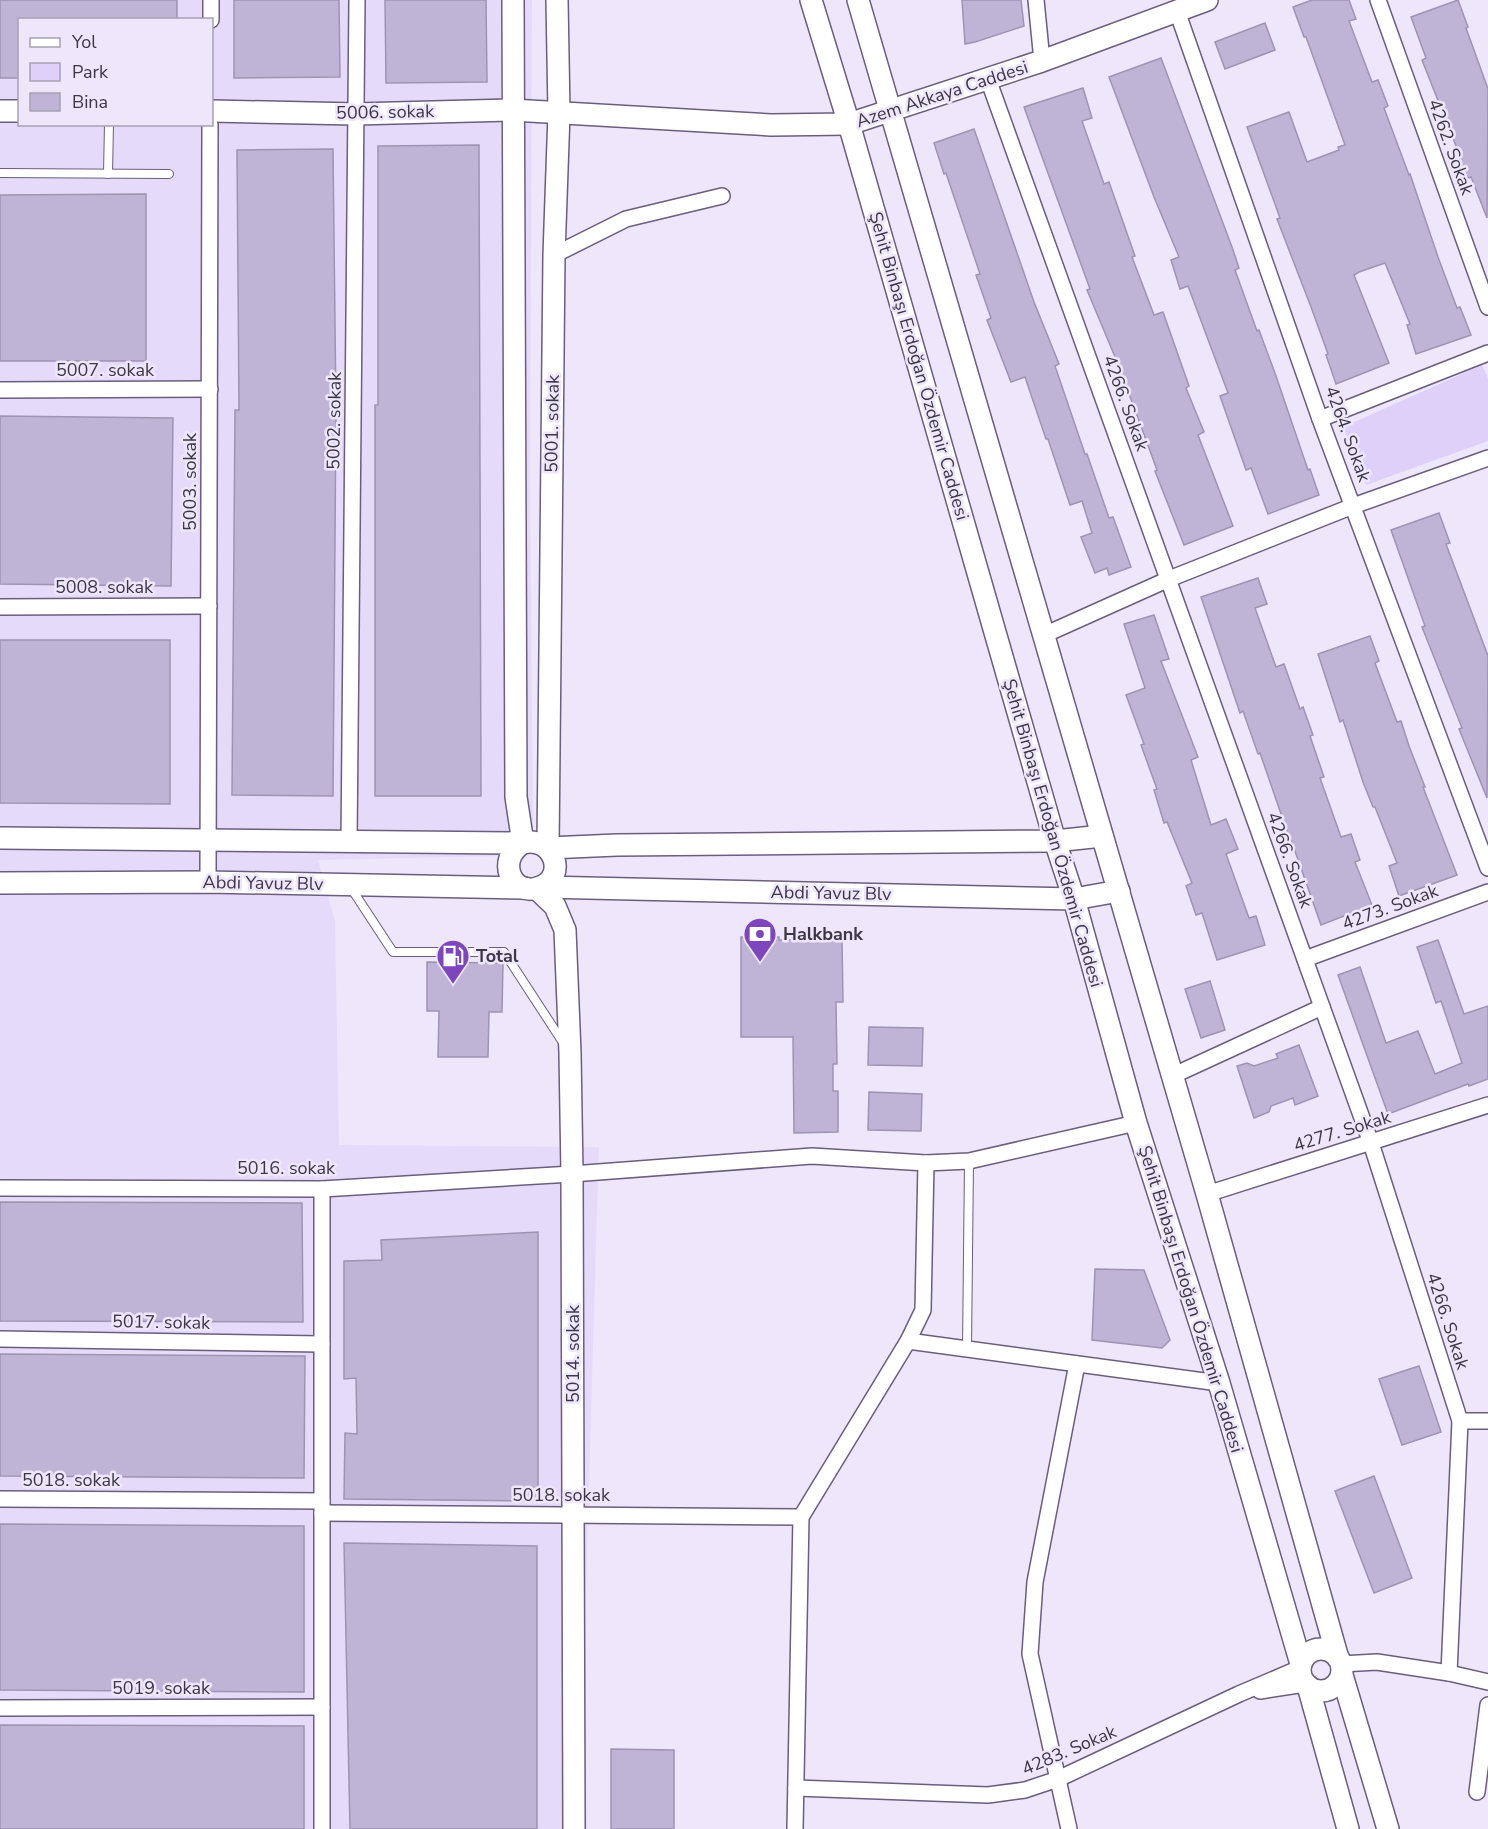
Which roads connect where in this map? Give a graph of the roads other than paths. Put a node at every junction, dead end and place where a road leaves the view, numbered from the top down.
1 (211, 0) edge
2 (357, 0) edge
3 (513, 0) edge
4 (557, 0) edge
5 (811, 0) edge
6 (858, 0) edge
7 (1036, 0) edge
8 (1378, 0) edge
9 (1203, 1) edge
10 (1178, 11) junction
11 (211, 18) edge
12 (1042, 61) junction
13 (988, 79) junction
14 (512, 110) junction
15 (892, 110) junction
16 (0, 111) edge
17 (18, 111) edge
18 (213, 111) edge
19 (559, 113) junction
20 (356, 114) junction
21 (849, 124) junction
22 (110, 126) edge
23 (210, 126) edge
24 (0, 173) edge
25 (108, 174) junction
26 (169, 174) dead end
27 (722, 196) dead end
28 (554, 255) junction
29 (1488, 307) edge
30 (1488, 353) edge
31 (210, 389) junction
32 (0, 390) edge
33 (1320, 419) junction
34 (1488, 458) edge
35 (1353, 506) junction
36 (1169, 579) junction
37 (209, 606) junction
38 (0, 607) edge
39 (1044, 635) junction
40 (1102, 836) junction
41 (0, 838) edge
42 (208, 839) junction
43 (1055, 841) junction
44 (349, 842) junction
45 (523, 843) junction
46 (548, 848) junction
47 (1488, 868) edge
48 (208, 882) junction
49 (0, 883) edge
50 (349, 884) junction
51 (535, 888) junction
52 (1119, 891) junction
53 (1488, 892) edge
54 (1074, 899) junction
55 (1305, 959) junction
56 (1322, 1007) junction
57 (570, 1053) junction
58 (1173, 1077) junction
59 (1488, 1105) edge
60 (1136, 1123) junction
61 (1371, 1143) junction
62 (969, 1161) junction
63 (926, 1163) junction
64 (572, 1174) junction
65 (0, 1188) edge
66 (322, 1188) junction
67 (1207, 1194) junction
68 (0, 1340) edge
69 (908, 1341) junction
70 (322, 1344) junction
71 (967, 1349) junction
72 (1077, 1364) junction
73 (1219, 1383) junction
74 (1460, 1421) junction
75 (1488, 1421) edge
76 (0, 1499) edge
77 (322, 1507) junction
78 (573, 1515) junction
79 (801, 1517) junction
80 (1340, 1664) junction
81 (1449, 1673) junction
82 (1303, 1676) junction
83 (1488, 1682) edge
84 (1488, 1705) edge
85 (322, 1707) junction
86 (0, 1708) edge
87 (1058, 1779) junction
88 (796, 1788) junction
89 (1477, 1792) dead end
90 (322, 1829) edge
91 (574, 1829) edge
92 (795, 1829) edge
93 (1069, 1829) edge
94 (1348, 1829) edge
95 (1388, 1829) edge

1 - 11 street
2 - 20 street, 5002. sokak
3 - 14 main road, 5001. sokak
4 - 19 main road, 5001. sokak
5 - 21 main road, Şehit Binbaşı Erdoğan Özdemir Caddesi
6 - 15 main road
7 - 12 street
8 - 29 street, 4262. Sokak
9 - 10 main road, Azem Akkaya Caddesi
10 - 12 main road, Azem Akkaya Caddesi
10 - 33 street, 4264. Sokak
12 - 13 main road, Azem Akkaya Caddesi
13 - 15 main road, Azem Akkaya Caddesi
13 - 36 street, 4266. Sokak
14 - 19 main road, 5006. sokak
14 - 20 main road, 5006. sokak
14 - 45 main road, 5001. sokak
15 - 21 main road, Azem Akkaya Caddesi
15 - 39 main road
16 - 17 main road
18 - 20 main road, 5006. sokak
19 - 21 main road, Azem Akkaya Caddesi
19 - 28 main road, 5001. sokak
20 - 44 street, 5002. sokak
21 - 43 main road, Şehit Binbaşı Erdoğan Özdemir Caddesi
22 - 25 lane
23 - 31 street, 5003. sokak
24 - 25 lane
25 - 26 lane
27 - 28 street
28 - 46 main road, 5001. sokak
30 - 33 street
31 - 32 street, 5007. sokak
31 - 37 street, 5003. sokak
33 - 35 street, 4264. Sokak
34 - 35 street
35 - 36 street
35 - 47 street, 4264. Sokak
36 - 39 street
36 - 55 street, 4266. Sokak
37 - 38 street, 5008. sokak
37 - 42 street, 5003. sokak
39 - 40 main road
40 - 43 main road
40 - 52 main road
41 - 42 main road
42 - 44 main road
42 - 48 street, 5003. sokak
43 - 46 main road
43 - 54 main road, Şehit Binbaşı Erdoğan Özdemir Caddesi
44 - 45 main road
45 - 46 main road
45 - 51 main road
46 - 51 main road
48 - 49 main road, Abdi Yavuz Blv
48 - 50 main road, Abdi Yavuz Blv
50 - 51 main road, Abdi Yavuz Blv
50 - 57 lane
51 - 54 main road, Abdi Yavuz Blv
51 - 57 main road, 5014. sokak
52 - 54 main road, Abdi Yavuz Blv
52 - 58 main road
53 - 55 street, 4273. Sokak
54 - 60 main road, Şehit Binbaşı Erdoğan Özdemir Caddesi
55 - 56 street, 4266. Sokak
56 - 58 street
56 - 61 street, 4266. Sokak
57 - 64 main road, 5014. sokak
58 - 67 main road
59 - 61 street, 4277. Sokak
60 - 62 street, 5016. sokak
60 - 73 main road, Şehit Binbaşı Erdoğan Özdemir Caddesi
61 - 67 street, 4277. Sokak
61 - 74 street, 4266. Sokak
62 - 63 street, 5016. sokak
62 - 71 lane
63 - 64 street, 5016. sokak
63 - 69 street
64 - 66 street, 5016. sokak
64 - 78 main road, 5014. sokak
65 - 66 street, 5016. sokak
66 - 70 street
67 - 80 main road
68 - 70 street, 5017. sokak
69 - 71 street
69 - 79 street
70 - 77 street
71 - 72 street
72 - 73 street
72 - 87 street
73 - 82 main road, Şehit Binbaşı Erdoğan Özdemir Caddesi
74 - 75 street
74 - 81 street, 4266. Sokak
76 - 77 street, 5018. sokak
77 - 78 street, 5018. sokak
77 - 85 street
78 - 79 street, 5018. sokak
78 - 91 main road, 5014. sokak
79 - 88 street
80 - 81 street
80 - 82 main road
80 - 82 main road
80 - 95 main road
81 - 83 street
82 - 87 street, 4283. Sokak
82 - 94 main road, Şehit Binbaşı Erdoğan Özdemir Caddesi
84 - 89 street
85 - 86 street, 5019. sokak
85 - 90 street
87 - 88 street, 4283. Sokak
87 - 93 street
88 - 92 street

